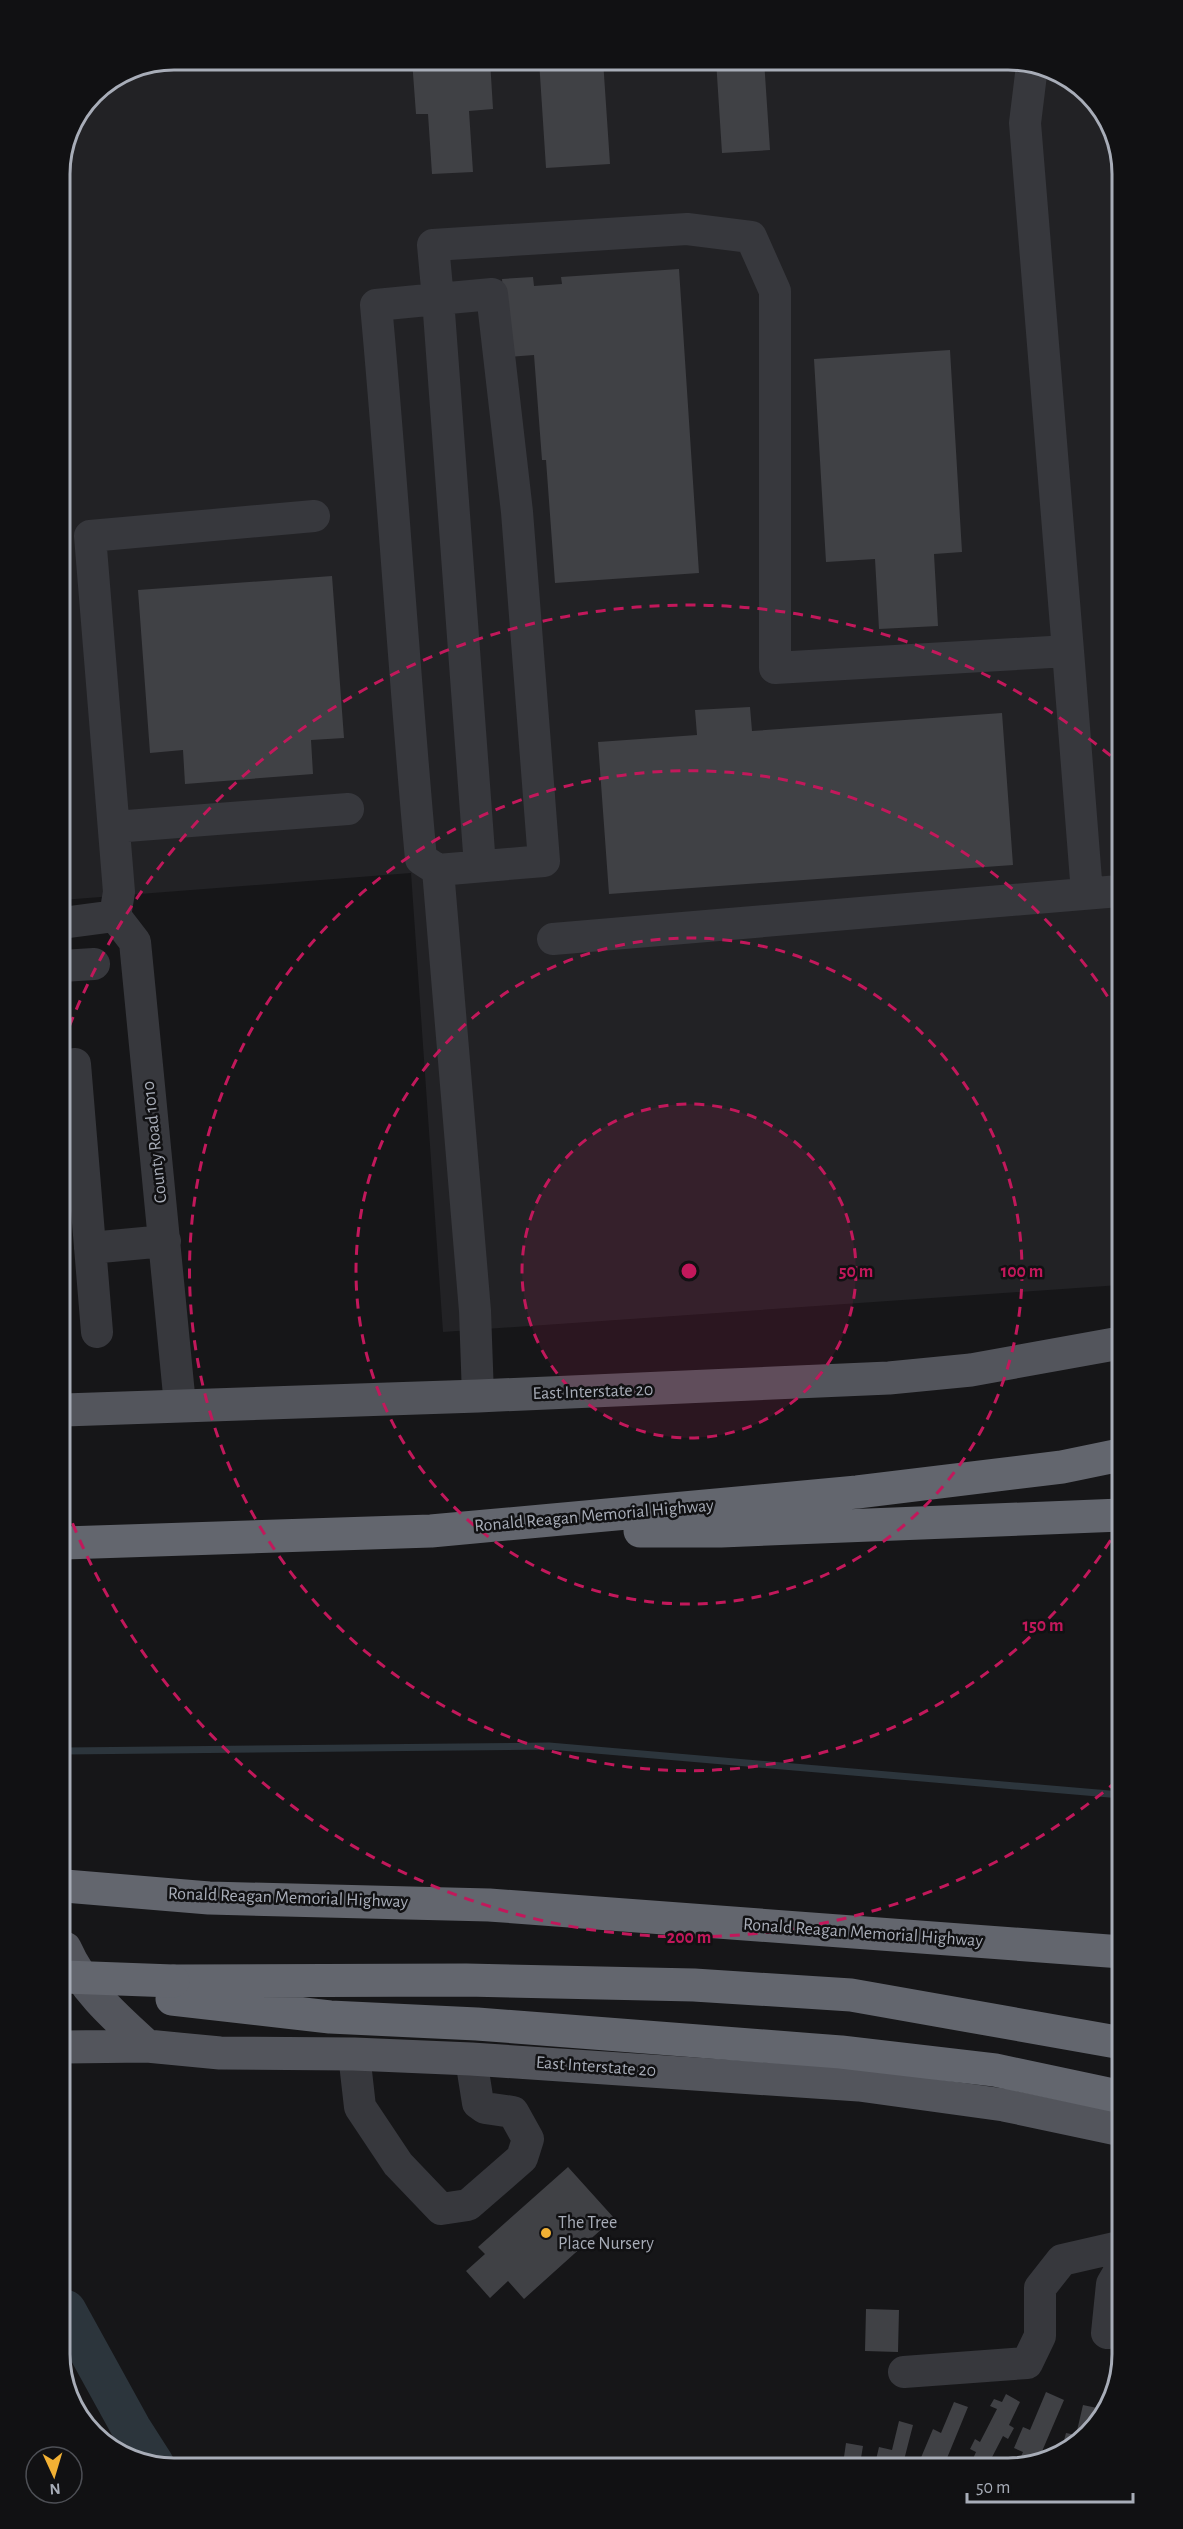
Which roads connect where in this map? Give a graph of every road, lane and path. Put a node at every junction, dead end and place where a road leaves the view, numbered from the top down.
1 (1031, 73) edge
2 (438, 299) junction
3 (314, 516) dead end
4 (1068, 651) junction
5 (348, 809) dead end
6 (114, 827) junction
7 (430, 865) junction
8 (480, 866) junction
9 (1112, 891) edge
10 (1087, 893) junction
11 (115, 916) junction
12 (73, 922) edge
13 (554, 939) dead end
14 (94, 964) dead end
15 (71, 965) edge
16 (75, 1064) dead end
17 (165, 1241) junction
18 (90, 1248) junction
19 (97, 1332) dead end
20 (1112, 1344) edge
21 (478, 1396) junction
22 (180, 1405) junction
23 (70, 1410) edge
24 (1112, 1457) edge
25 (1112, 1515) edge
26 (431, 1531) junction
27 (70, 1544) edge
28 (70, 1886) edge
29 (1112, 1952) edge
30 (70, 1960) edge
31 (70, 1978) edge
32 (70, 1984) edge
33 (172, 1990) junction
34 (1112, 2041) edge
35 (147, 2046) junction
36 (70, 2047) edge
37 (354, 2054) junction
38 (471, 2059) junction
39 (1112, 2095) edge
40 (1112, 2128) edge
41 (1112, 2249) edge
42 (1112, 2284) edge
43 (1107, 2333) dead end
44 (904, 2372) dead end

1 - 4 street
2 - 4 street
2 - 7 street
2 - 8 street
2 - 8 street
3 - 6 street
4 - 10 street
5 - 6 street
6 - 11 street
7 - 8 street
7 - 21 street
9 - 10 street
10 - 13 street
11 - 12 street
11 - 17 street, County Road 1010
14 - 15 street
16 - 18 street
17 - 18 street
17 - 22 street, County Road 1010
18 - 19 street
20 - 21 main road, East Interstate 20
21 - 22 main road, East Interstate 20
22 - 23 main road, East Interstate 20
24 - 26 highway, Ronald Reagan Memorial Highway
25 - 26 highway
26 - 27 highway, Ronald Reagan Memorial Highway
28 - 29 highway, Ronald Reagan Memorial Highway
30 - 35 main road
31 - 33 highway, bridge
32 - 33 highway
33 - 34 highway
33 - 39 highway
35 - 36 main road, East Interstate 20
35 - 37 main road, East Interstate 20
37 - 38 main road, East Interstate 20
37 - 38 street
38 - 40 main road, East Interstate 20
41 - 44 street
42 - 43 street

